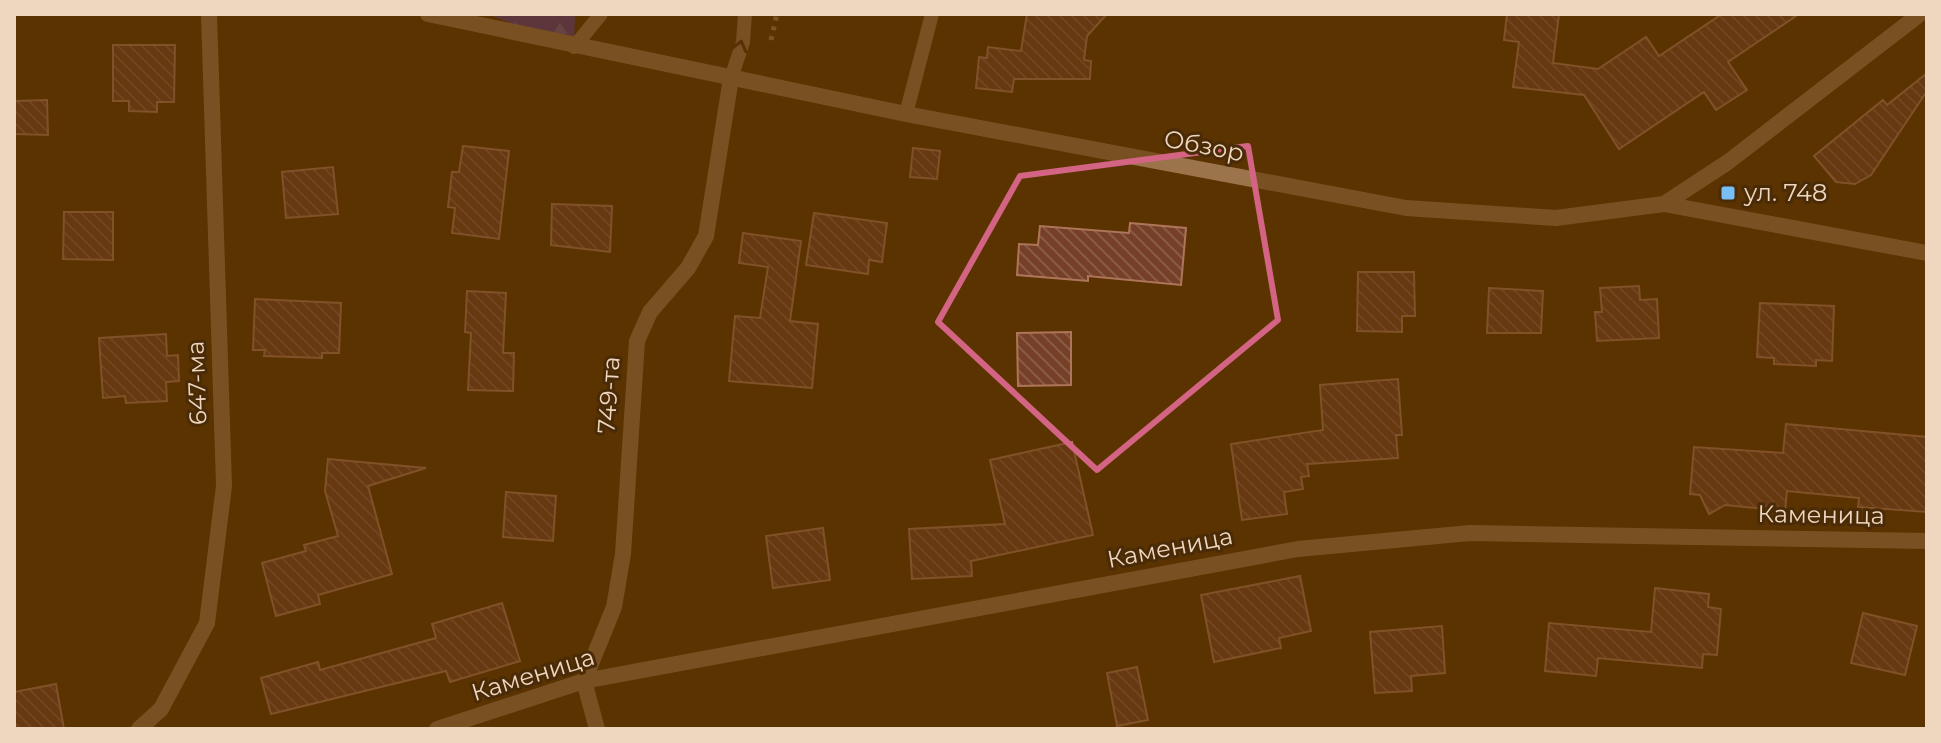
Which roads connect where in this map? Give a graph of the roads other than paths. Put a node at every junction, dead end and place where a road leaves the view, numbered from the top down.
1 (209, 14) edge
2 (428, 14) edge
3 (601, 14) edge
4 (745, 14) edge
5 (932, 14) edge
6 (1920, 14) edge
7 (574, 47) junction
8 (731, 78) junction
9 (906, 114) junction
10 (1664, 204) junction
11 (1927, 253) edge
12 (1927, 541) edge
13 (584, 681) junction
14 (139, 729) edge
15 (437, 729) edge
16 (597, 729) edge

1 - 14 street, 647-ма
2 - 7 street, Обзор
3 - 7 lane
8 -> 4 lane
5 - 9 lane
6 - 10 street, Обзор
7 - 8 street, Обзор
8 - 9 street, Обзор
8 - 13 street, 749-та
9 - 10 street, Обзор
10 - 11 street
12 - 13 street, Каменица
13 - 15 street, Каменица
13 - 16 street

